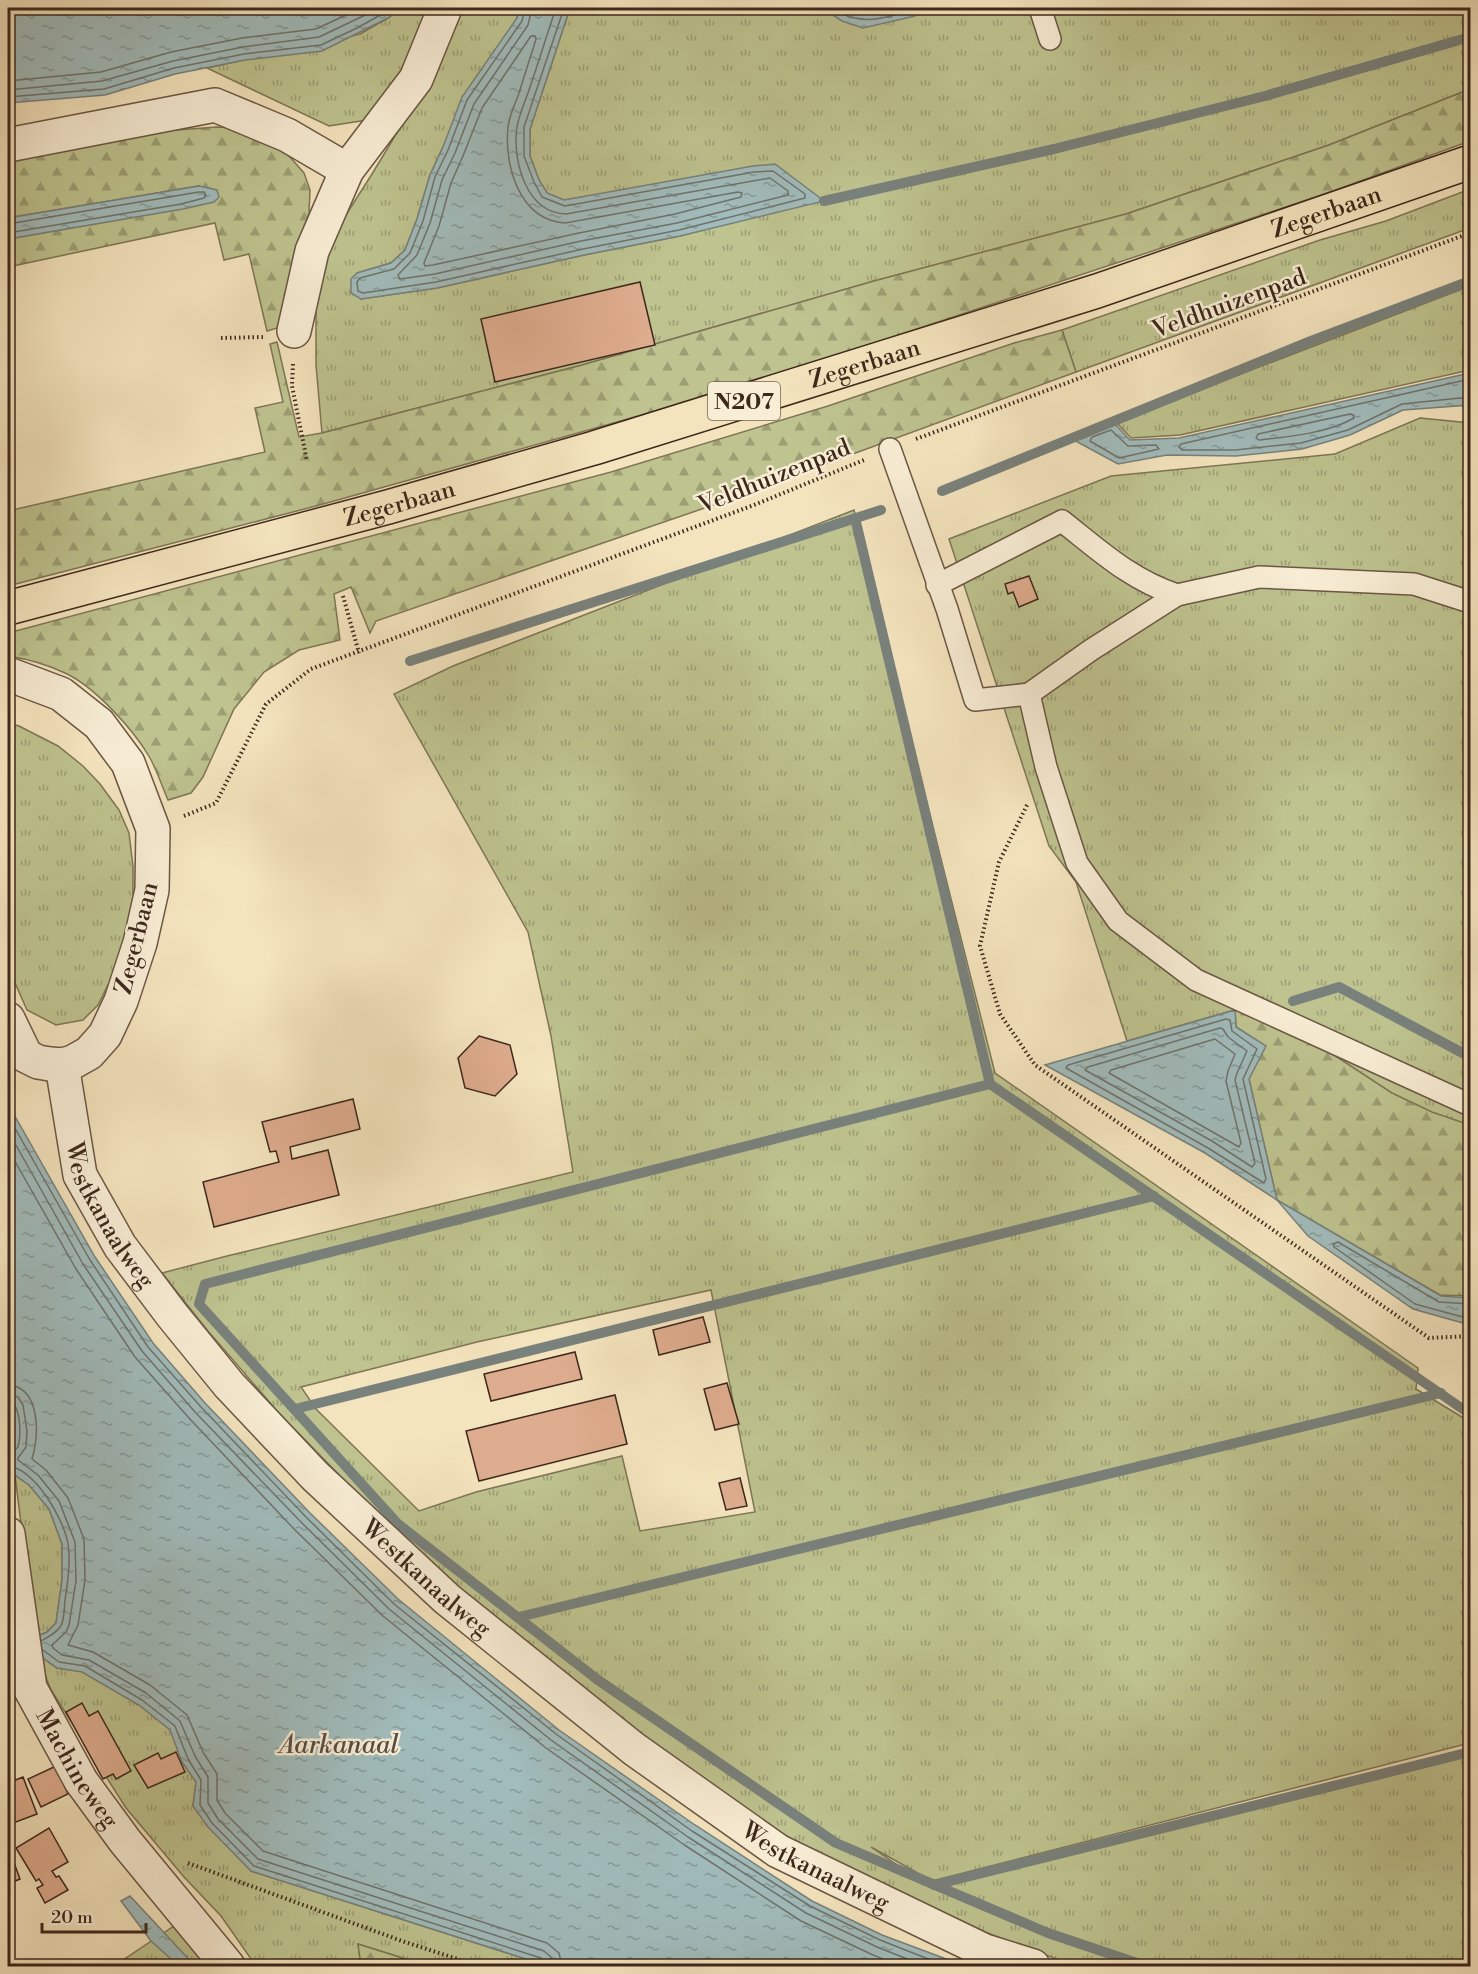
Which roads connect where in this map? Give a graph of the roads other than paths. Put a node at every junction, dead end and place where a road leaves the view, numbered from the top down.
1 (445, 8) edge
2 (1040, 8) edge
3 (1050, 39) dead end
4 (8, 145) edge
5 (1470, 162) edge
6 (346, 170) junction
7 (294, 331) road end
8 (890, 449) road end
9 (938, 585) junction
10 (1177, 595) junction
11 (1470, 602) edge
12 (8, 608) edge
13 (8, 674) edge
14 (1029, 694) junction
15 (8, 1019) edge
16 (62, 1065) junction
17 (1470, 1105) edge
18 (8, 1534) edge
19 (228, 1966) edge
20 (1033, 1966) edge

1 - 6 street
2 - 3 lane
4 - 6 street
5 - 12 main road, Zegerbaan / N207
6 - 7 street
8 - 9 lane
9 - 10 lane
9 - 14 lane
10 - 11 lane
10 - 14 lane
13 - 16 street, Zegerbaan
14 - 17 lane
15 - 16 street
16 - 20 street, Westkanaalweg
18 - 19 street, Machineweg

